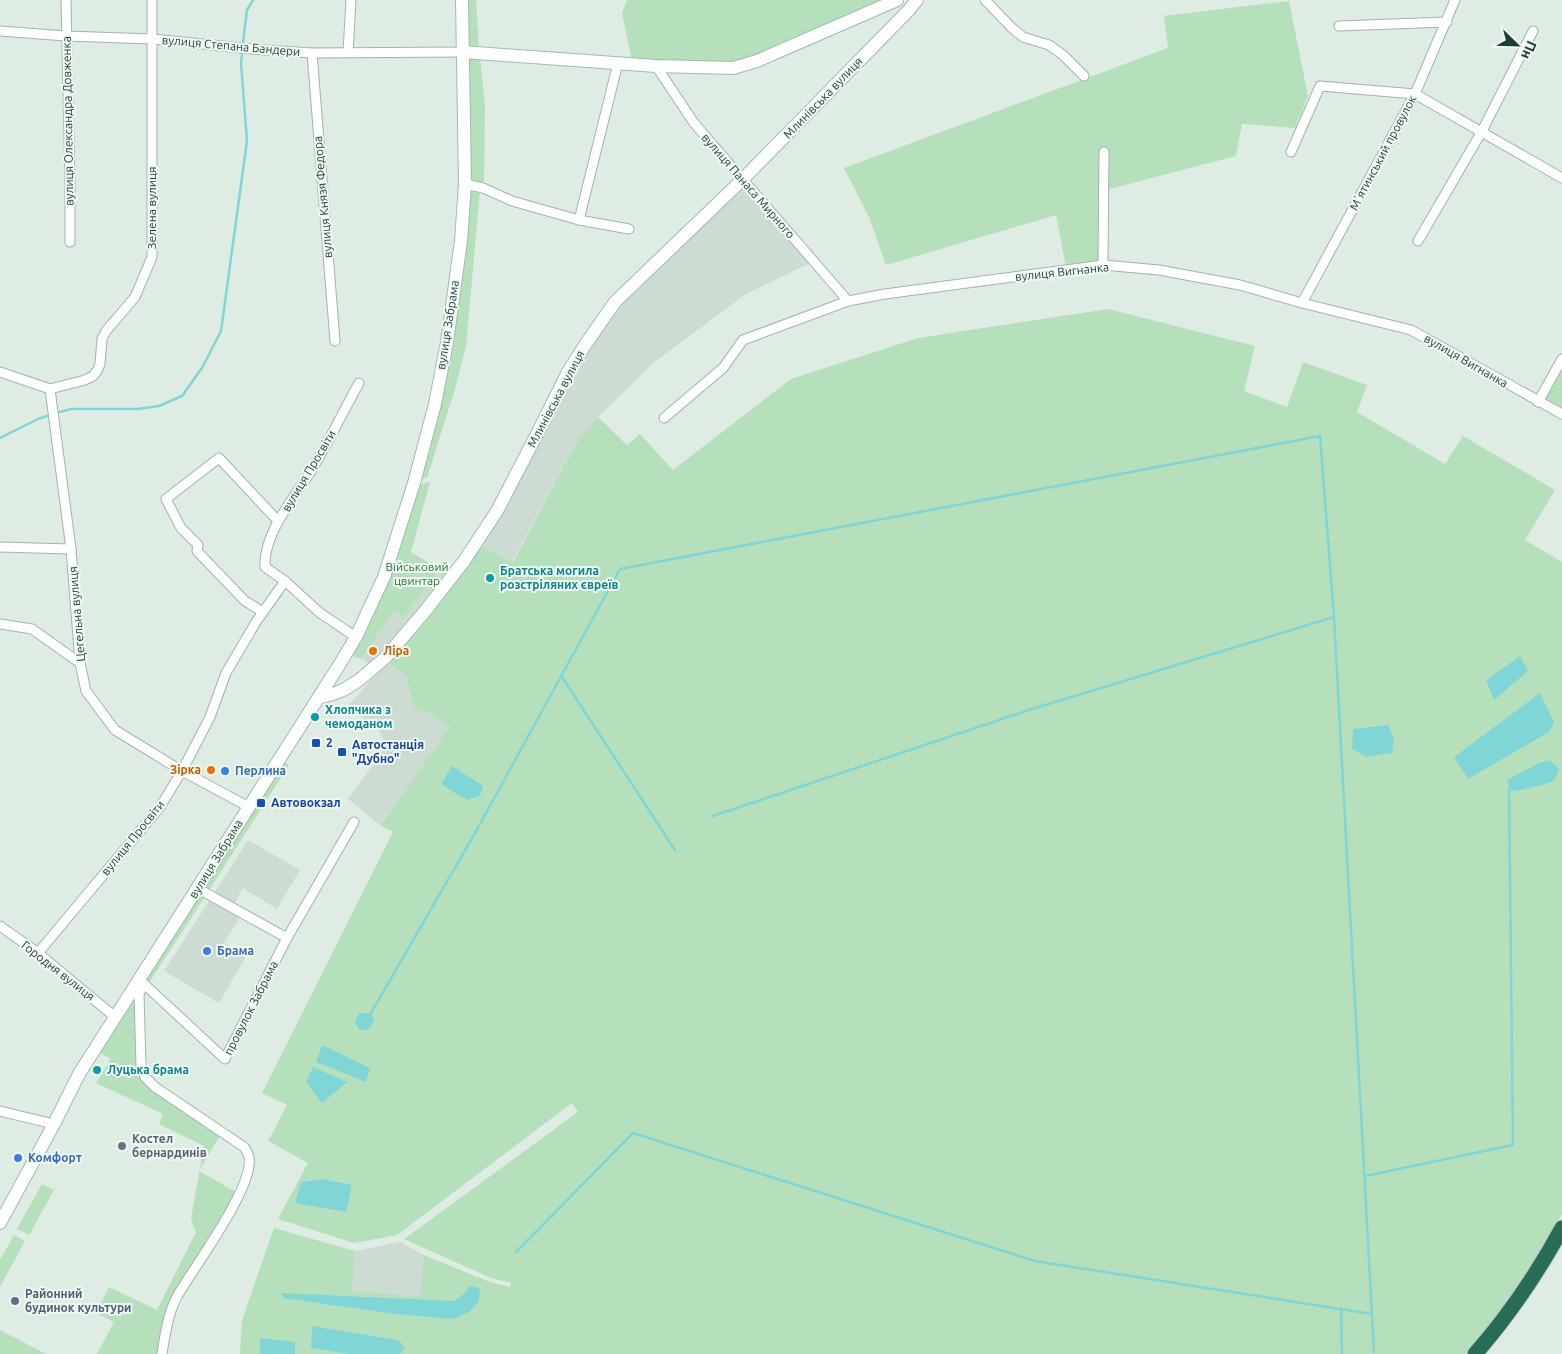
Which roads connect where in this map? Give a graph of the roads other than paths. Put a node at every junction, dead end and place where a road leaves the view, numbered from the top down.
1 (66, 0) edge
2 (152, 0) edge
3 (350, 0) edge
4 (462, 0) edge
5 (897, 0) edge
6 (917, 0) edge
7 (985, 0) edge
8 (1455, 0) edge
9 (1447, 22) junction
10 (1340, 26) dead end
11 (0, 31) edge
12 (1533, 31) dead end
13 (66, 36) junction
14 (153, 39) junction
15 (348, 52) junction
16 (463, 52) junction
17 (312, 53) junction
18 (618, 63) junction
19 (656, 66) junction
20 (1084, 76) dead end
21 (1415, 94) junction
22 (1482, 131) junction
23 (1104, 152) dead end
24 (1291, 152) dead end
25 (1562, 178) edge
26 (742, 180) junction
27 (465, 184) junction
28 (579, 220) junction
29 (629, 229) dead end
30 (1418, 241) dead end
31 (70, 242) dead end
32 (1102, 265) junction
33 (848, 301) junction
34 (1302, 303) junction
35 (335, 341) dead end
36 (1562, 359) edge
37 (0, 372) edge
38 (359, 383) dead end
39 (50, 389) junction
40 (1538, 402) junction
41 (1562, 414) edge
42 (664, 418) dead end
43 (278, 522) junction
44 (0, 546) edge
45 (71, 549) junction
46 (285, 581) junction
47 (263, 612) junction
48 (0, 624) edge
49 (356, 637) junction
50 (80, 663) junction
51 (318, 698) junction
52 (182, 771) junction
53 (249, 807) junction
54 (354, 822) dead end
55 (198, 888) junction
56 (0, 926) edge
57 (287, 938) junction
58 (38, 954) junction
59 (141, 982) junction
60 (115, 1017) junction
61 (0, 1111) edge
62 (54, 1124) junction
63 (0, 1223) edge
64 (1562, 1228) edge
65 (162, 1354) edge
66 (1475, 1354) edge

1 - 13 street, вулиця Олександра Довженка
2 - 14 street, Зелена вулиця
3 - 15 street
4 - 16 main road, вулиця Забрама
5 - 19 main road
6 - 26 main road, Млинівська вулиця
7 - 20 street
8 - 9 street, Мʼятинський провулок
9 - 10 street
9 - 21 street, Мʼятинський провулок
11 - 13 street, вулиця Степана Бандери
12 - 22 street
13 - 14 street, вулиця Степана Бандери
13 - 31 street, вулиця Олександра Довженка
14 - 17 street, вулиця Степана Бандери
14 - 39 street, Зелена вулиця
15 - 16 street, вулиця Степана Бандери
15 - 17 street, вулиця Степана Бандери
16 - 18 main road
16 - 27 main road, вулиця Забрама
17 - 35 street, вулиця Князя Федора
18 - 19 main road
18 - 28 street
19 - 26 street, вулиця Панаса Мирного
21 - 22 street
21 - 24 street
21 - 34 street, Мʼятинський провулок
22 - 25 street
22 - 30 street
23 - 32 street
26 - 33 street, вулиця Панаса Мирного
26 - 51 main road, Млинівська вулиця
27 - 28 street
27 - 49 main road, вулиця Забрама
28 - 29 street
32 - 33 street, вулиця Вигнанка
32 - 34 street, вулиця Вигнанка
33 - 42 street, вулиця Вигнанка
34 - 40 street, вулиця Вигнанка
36 - 40 street
37 - 39 street
38 - 43 street, вулиця Просвіти
39 - 45 street, Цегельна вулиця
40 - 41 street, вулиця Вигнанка
43 - 46 street, вулиця Просвіти
43 - 47 street
44 - 45 street
45 - 50 street, Цегельна вулиця
46 - 47 street, вулиця Просвіти
46 - 49 street, вулиця Просвіти
47 - 52 street, вулиця Просвіти
48 - 50 street
49 - 51 main road, вулиця Забрама
50 - 52 street, Цегельна вулиця
51 - 53 main road, вулиця Забрама
52 - 53 street, Цегельна вулиця
52 - 58 street, вулиця Просвіти
53 - 55 main road, вулиця Забрама
54 - 57 street, провулок Забрама
55 - 57 street
55 - 59 main road, вулиця Забрама
56 - 58 street, Городня вулиця
57 - 59 street, провулок Забрама
58 - 60 street, Городня вулиця
59 - 60 main road, вулиця Забрама
59 - 65 street
60 - 62 main road, вулиця Забрама
61 - 62 street
62 - 63 main road, вулиця Забрама
64 - 66 highway

